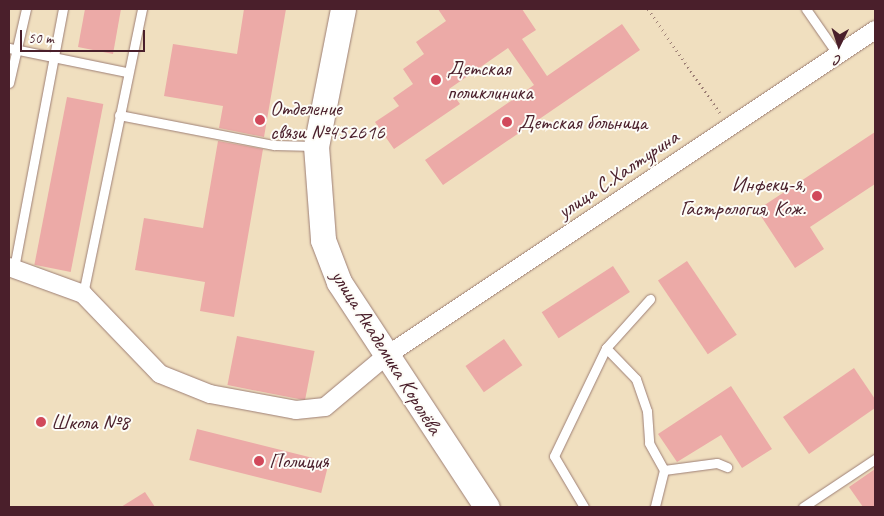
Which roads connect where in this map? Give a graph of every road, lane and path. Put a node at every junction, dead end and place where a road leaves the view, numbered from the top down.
1 (26, 9) edge
2 (63, 9) edge
3 (142, 9) edge
4 (343, 9) edge
5 (648, 9) edge
6 (806, 9) edge
7 (875, 30) edge
8 (13, 49) edge
9 (838, 55) junction
10 (54, 56) junction
11 (126, 72) junction
12 (9, 83) edge
13 (120, 115) junction
14 (722, 115) dead end
15 (316, 146) junction
16 (12, 268) edge
17 (83, 294) junction
18 (650, 299) dead end
19 (606, 348) junction
20 (386, 356) junction
21 (875, 459) edge
22 (727, 467) dead end
23 (664, 470) junction
24 (487, 507) edge
25 (584, 507) edge
26 (655, 507) edge
27 (803, 507) edge

1 - 8 lane
2 - 10 lane
3 - 11 lane
4 - 15 street, улица Академика Королёва
5 - 14 path
6 - 9 lane
7 - 9 street, улица С.Халтурина
8 - 10 lane
8 - 12 lane
9 - 20 street, улица С.Халтурина
10 - 11 lane
10 - 16 lane
11 - 13 lane
13 - 15 lane
13 - 17 lane
15 - 20 street, улица Академика Королёва
16 - 17 street
17 - 20 street, улица С.Халтурина
18 - 19 lane
19 - 23 lane
19 - 25 lane
20 - 24 street, улица Академика Королёва
21 - 27 lane
22 - 23 lane
23 - 26 lane

